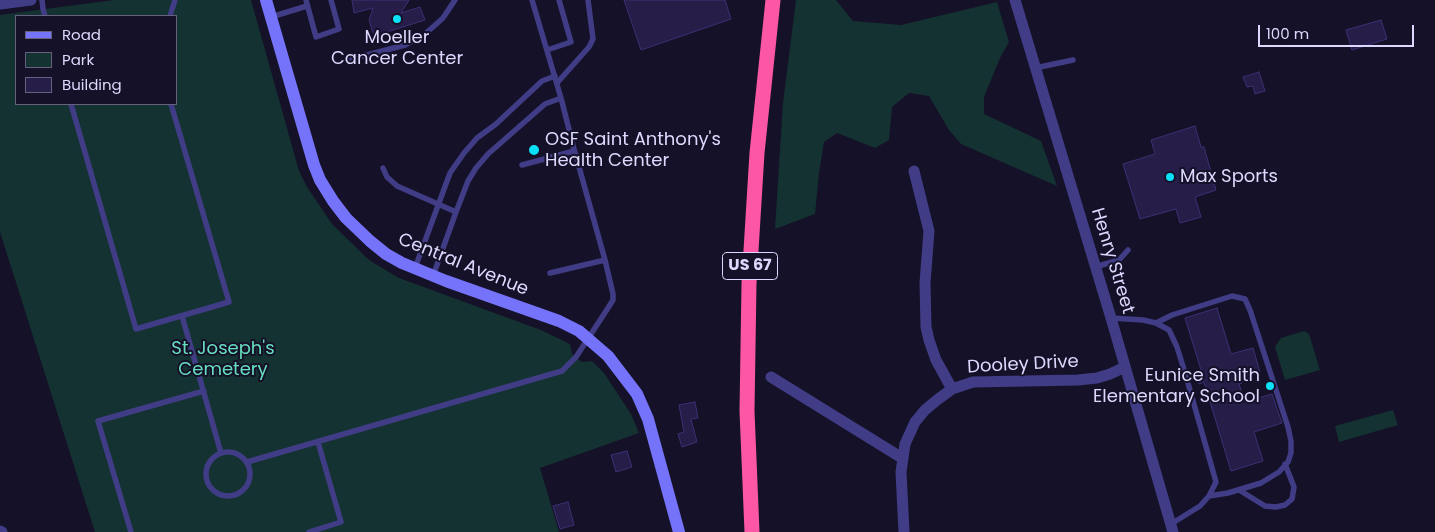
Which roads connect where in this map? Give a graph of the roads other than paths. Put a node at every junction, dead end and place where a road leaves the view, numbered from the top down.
1 (31, 0) edge
2 (42, 0) edge
3 (175, 0) edge
4 (266, 0) edge
5 (332, 0) edge
6 (455, 0) edge
7 (532, 0) edge
8 (559, 0) edge
9 (588, 0) edge
10 (773, 0) edge
11 (1015, 0) edge
12 (306, 3) edge
13 (0, 4) edge
14 (45, 15) edge
15 (170, 15) edge
16 (271, 17) junction
17 (547, 50) junction
18 (348, 60) dead end
19 (1073, 60) dead end
20 (1035, 68) junction
21 (555, 76) junction
22 (557, 83) junction
23 (561, 98) junction
24 (71, 105) edge
25 (172, 105) edge
26 (574, 151) junction
27 (522, 165) dead end
28 (383, 168) dead end
29 (914, 171) dead end
30 (438, 204) junction
31 (456, 212) junction
32 (1128, 250) dead end
33 (605, 260) junction
34 (1095, 267) junction
35 (415, 268) junction
36 (550, 273) dead end
37 (433, 276) junction
38 (182, 316) junction
39 (1111, 318) junction
40 (1156, 323) junction
41 (589, 338) junction
42 (1125, 367) junction
43 (771, 377) dead end
44 (952, 389) junction
45 (204, 391) junction
46 (318, 442) junction
47 (221, 453) junction
48 (902, 458) junction
49 (247, 462) junction
50 (1285, 464) junction
51 (1239, 490) junction
52 (1209, 496) junction
53 (1172, 528) edge
54 (131, 532) edge
55 (309, 532) edge
56 (679, 532) edge
57 (752, 532) edge
58 (904, 532) edge

1 - 13 street
2 - 14 lane
3 - 15 lane
4 - 16 street, Central Avenue
5 - 12 lane
6 - 18 lane
7 - 17 lane
8 - 17 lane
9 - 22 lane
10 - 57 highway, US 67
11 - 20 street, Henry Street
12 - 16 lane
16 - 35 street, Central Avenue
17 - 21 lane
19 - 20 lane
20 - 34 street, Henry Street
21 - 22 lane
21 - 30 lane
22 - 23 lane
23 - 26 lane
23 - 31 lane
24 - 38 lane
25 - 38 lane
26 - 27 lane
26 - 33 lane
28 - 30 lane
29 - 44 street, Dooley Drive
30 - 31 lane
30 - 35 lane
31 - 37 lane
32 - 34 lane
33 - 36 lane
33 - 41 lane
34 - 39 street, Henry Street
35 - 37 street, Central Avenue
37 - 41 street, Central Avenue
38 - 45 lane
39 - 40 lane
39 - 42 street, Henry Street
40 - 50 lane
40 - 52 lane
41 - 46 lane
41 - 56 street, Central Avenue
42 - 44 street, Dooley Drive
42 - 53 street, Henry Street
43 - 48 street
44 - 48 street, Dooley Drive
45 - 47 lane
45 - 54 lane
46 - 49 lane
46 - 55 lane
47 - 49 lane
47 - 49 lane
48 - 58 street, Dooley Drive
50 - 51 lane
50 - 51 lane
51 - 52 lane
52 - 53 lane

